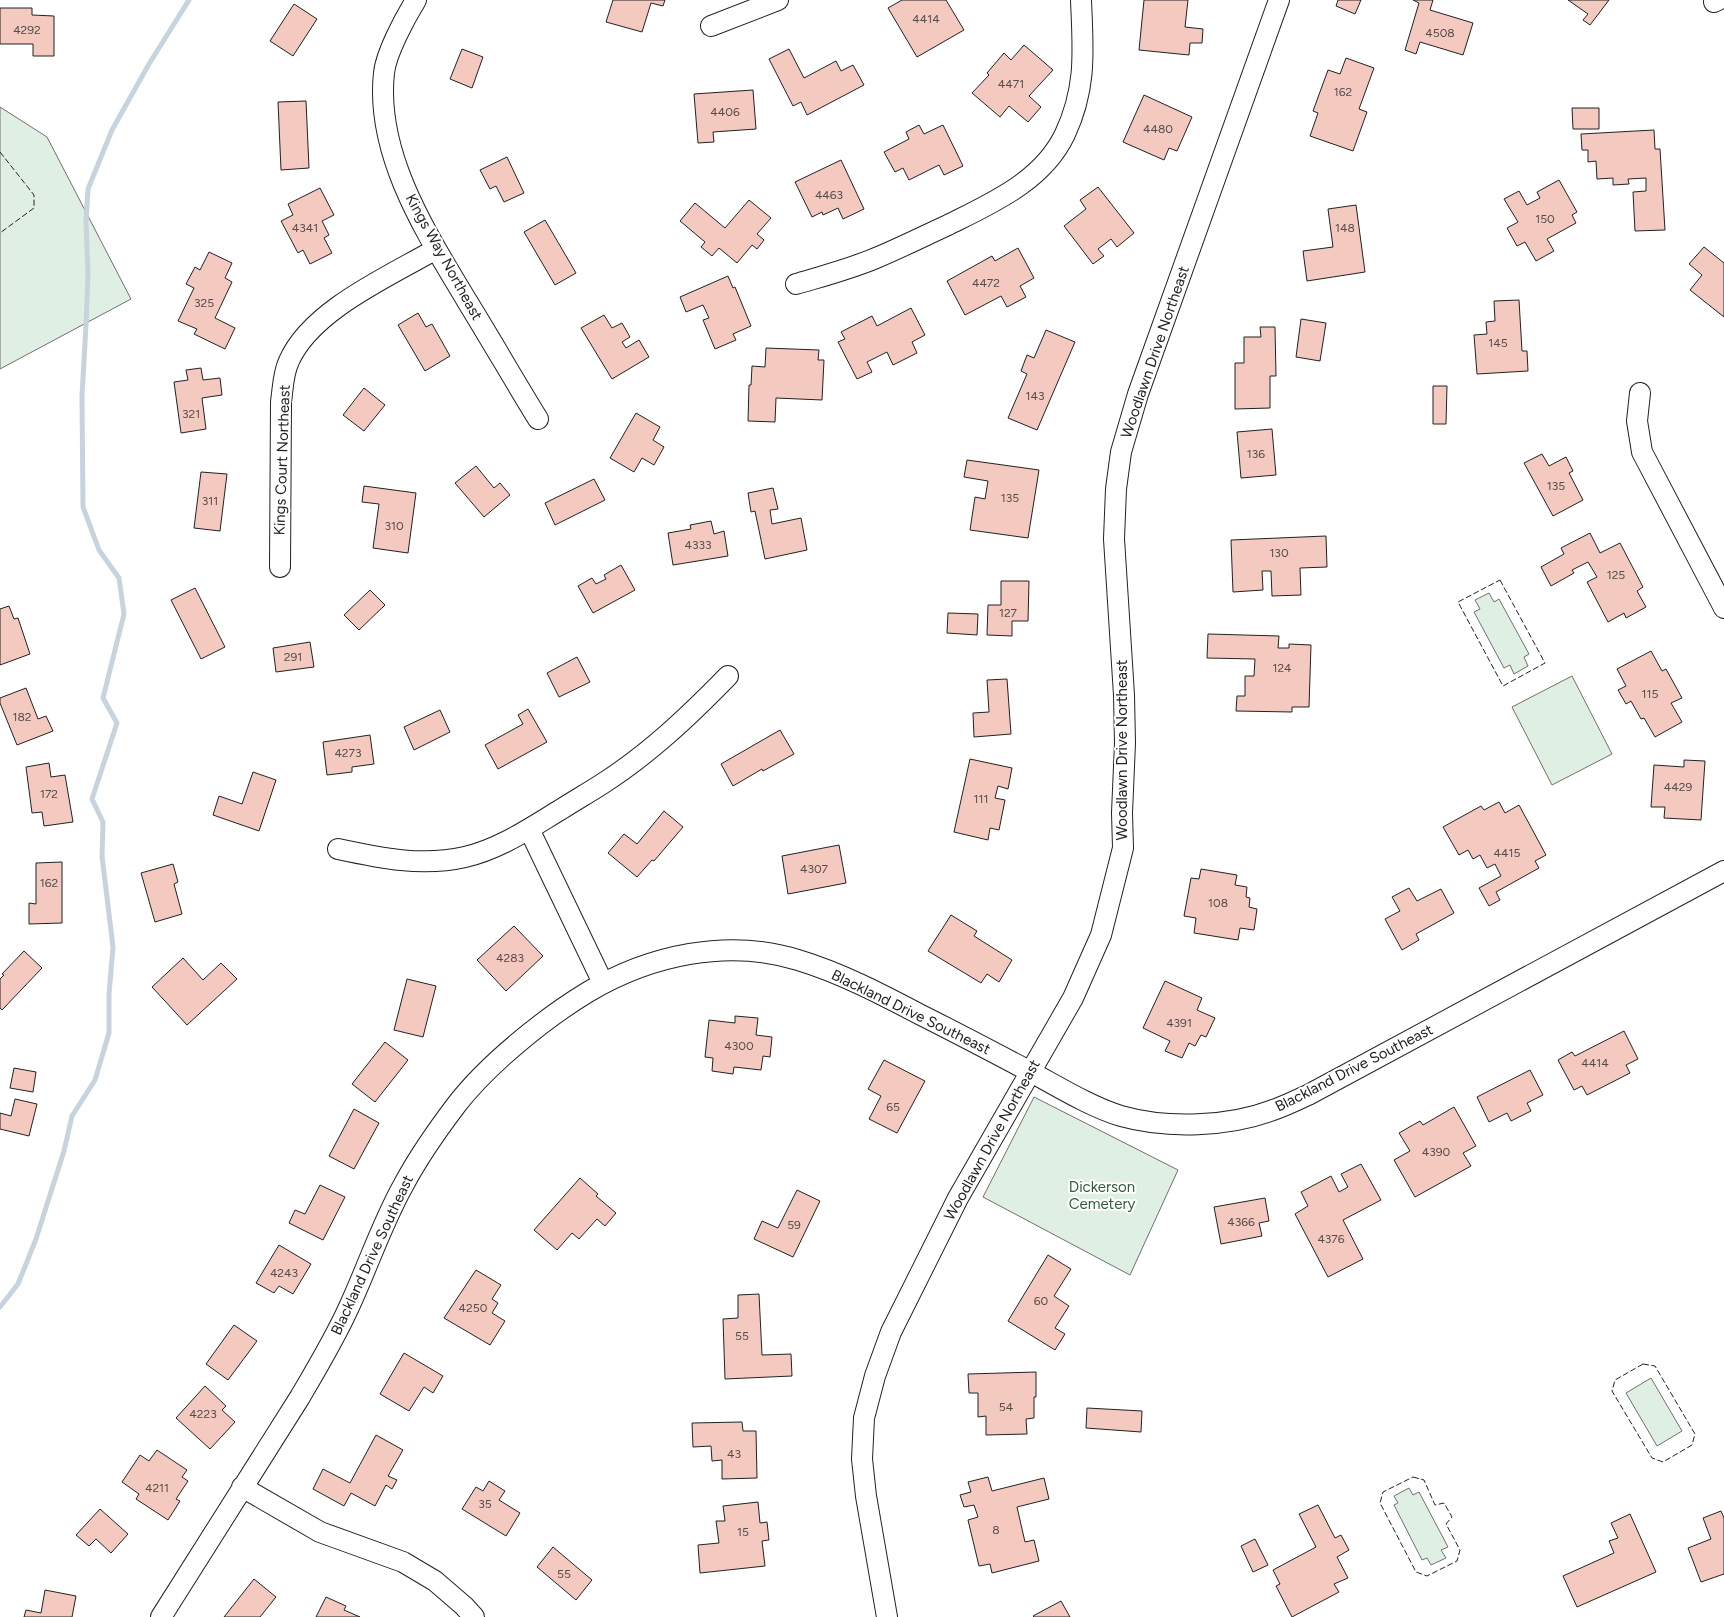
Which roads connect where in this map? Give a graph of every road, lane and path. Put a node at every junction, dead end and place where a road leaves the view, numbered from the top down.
1 (416, 0) edge
2 (778, 0) edge
3 (1081, 0) edge
4 (1279, 0) edge
5 (711, 26) dead end
6 (436, 249) junction
7 (796, 284) dead end
8 (1640, 393) dead end
9 (538, 419) dead end
10 (280, 567) dead end
11 (1724, 608) edge
12 (728, 676) dead end
13 (529, 829) junction
14 (338, 850) dead end
15 (1724, 871) edge
16 (603, 983) junction
17 (1031, 1072) junction
18 (242, 1487) junction
19 (162, 1617) edge
20 (474, 1617) edge
21 (887, 1617) edge

1 - 6 street, Kings Way Northeast
2 - 5 street
3 - 7 street
4 - 17 street, Woodlawn Drive Northeast
6 - 9 street, Kings Way Northeast
6 - 10 street, Kings Court Northeast
8 - 11 street
12 - 13 street
13 - 14 street
13 - 16 street
15 - 17 street, Blackland Drive Southeast
16 - 17 street, Blackland Drive Southeast
16 - 18 street, Blackland Drive Southeast
17 - 21 street, Woodlawn Drive Northeast
18 - 19 street, Blackland Drive Southeast
18 - 20 street

